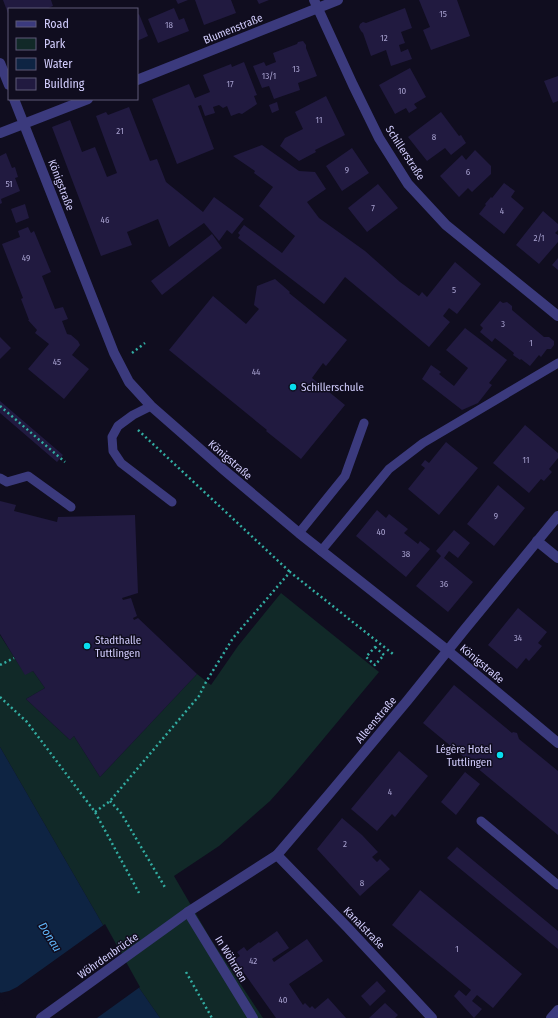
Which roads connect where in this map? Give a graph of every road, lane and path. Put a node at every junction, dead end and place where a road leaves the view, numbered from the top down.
1 (338, 0) edge
2 (316, 4) edge
3 (0, 63) edge
4 (138, 80) edge
5 (8, 83) edge
6 (14, 100) edge
7 (85, 100) edge
8 (24, 124) junction
9 (0, 133) edge
10 (558, 316) edge
11 (558, 363) edge
12 (0, 406) edge
13 (150, 406) junction
14 (126, 419) junction
15 (364, 423) dead end
16 (65, 462) dead end
17 (0, 478) edge
18 (172, 502) dead end
19 (71, 507) dead end
20 (558, 516) edge
21 (299, 533) junction
22 (537, 541) junction
23 (320, 550) junction
24 (558, 558) edge
25 (290, 572) junction
26 (448, 650) junction
27 (392, 654) dead end
28 (14, 658) dead end
29 (0, 665) edge
30 (375, 665) joint
31 (0, 697) edge
32 (558, 743) edge
33 (110, 801) junction
34 (95, 812) junction
35 (481, 821) dead end
36 (277, 855) junction
37 (558, 885) edge
38 (166, 889) dead end
39 (139, 893) dead end
40 (188, 912) junction
41 (186, 972) dead end
42 (558, 1010) edge
43 (41, 1018) edge
44 (212, 1018) edge
45 (253, 1018) edge
46 (432, 1018) edge
47 (551, 1018) edge

1 - 2 street, Blumenstraße
2 - 4 street, Blumenstraße
2 - 10 street, Schillerstraße
3 - 5 street
6 - 8 street, Königstraße
7 - 8 street
8 - 9 street
8 - 13 street, Königstraße
11 - 23 lane
12 - 16 path
13 - 14 lane
13 - 21 street, Königstraße
14 - 18 lane
14 - 25 path
15 - 21 lane
17 - 19 lane
20 - 22 street, Alleenstraße
21 - 23 street, Königstraße
22 - 24 street
22 - 26 street, Alleenstraße
23 - 26 street, Königstraße
25 - 27 path
25 - 33 path
26 - 32 street, Königstraße
26 - 36 street, Alleenstraße
28 - 29 path
30 - 30 path
31 - 34 path
33 - 34 path
33 - 38 path
34 - 39 path
35 - 37 lane
36 - 40 street, Alleenstraße
36 - 46 street, Kanalstraße
40 - 43 street, Wöhrdenbrücke
40 - 45 street, In Wöhrden
41 - 44 path
42 - 47 street

